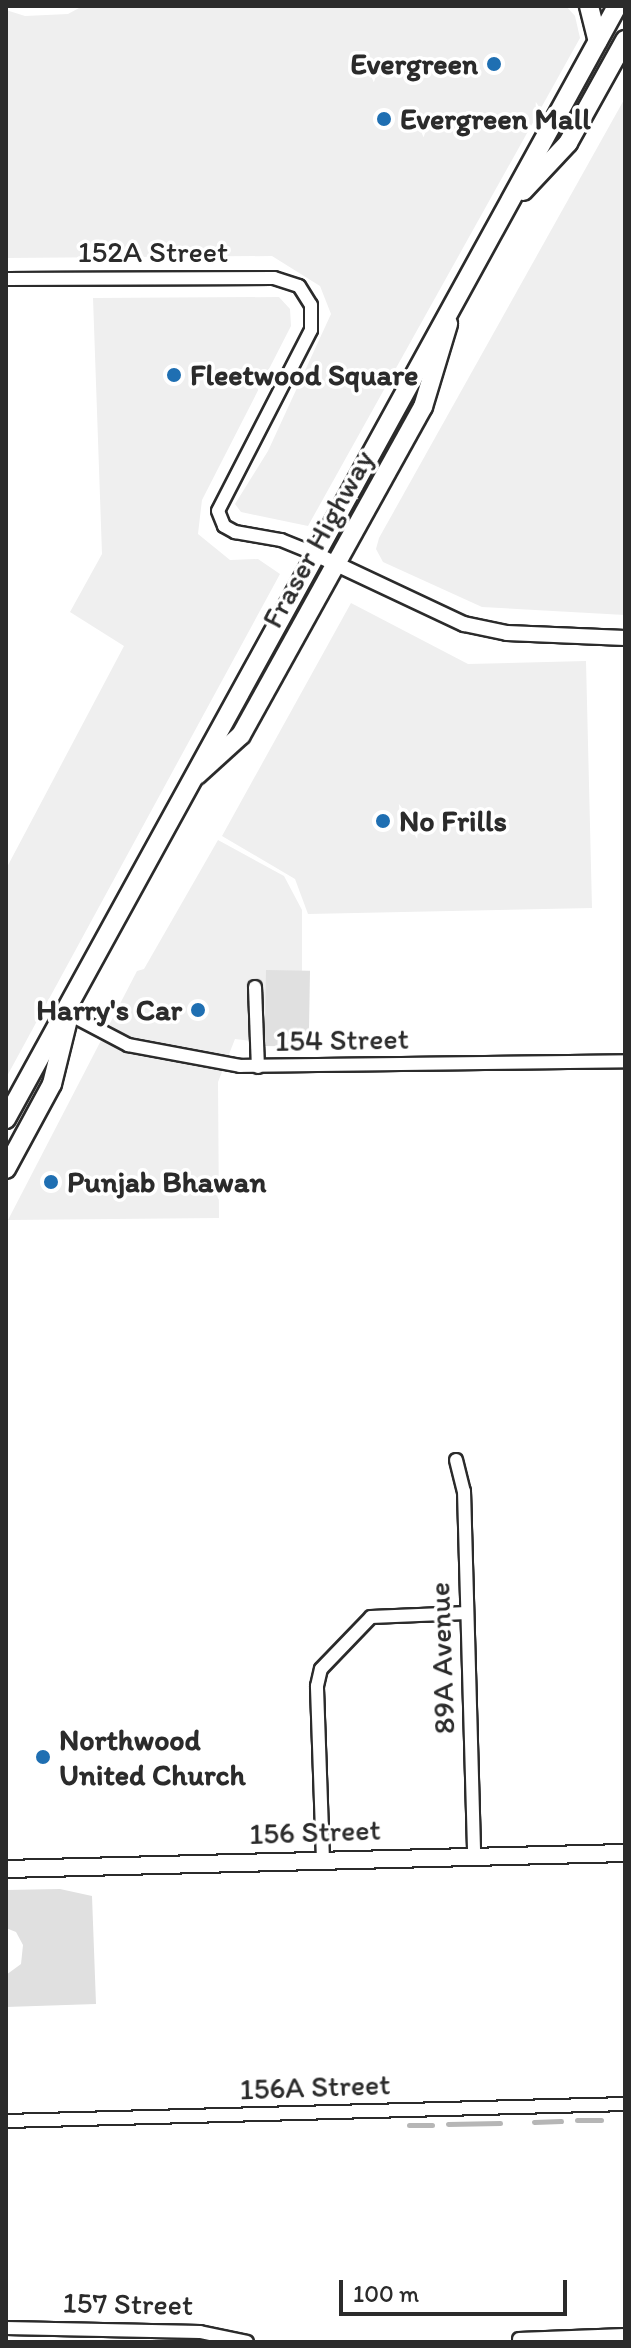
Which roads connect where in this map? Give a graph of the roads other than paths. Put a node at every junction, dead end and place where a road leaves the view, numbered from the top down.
1 (589, 6) edge
2 (617, 6) edge
3 (625, 40) edge
4 (598, 41) junction
5 (505, 210) junction
6 (6, 279) edge
7 (455, 298) junction
8 (315, 554) junction
9 (336, 565) junction
10 (625, 638) edge
11 (189, 782) junction
12 (255, 987) dead end
13 (75, 989) junction
14 (69, 1014) junction
15 (625, 1061) edge
16 (258, 1067) junction
17 (6, 1119) edge
18 (6, 1169) edge
19 (456, 1460) dead end
20 (467, 1613) junction
21 (625, 1853) edge
22 (474, 1856) junction
23 (323, 1860) junction
24 (6, 1869) edge
25 (625, 2104) edge
26 (6, 2121) edge
27 (6, 2328) edge
28 (625, 2335) edge
29 (519, 2339) dead end
30 (247, 2342) edge

1 - 4 main road
2 - 4 main road, Fraser Highway
3 - 5 main road
4 - 5 main road, Fraser Highway
5 - 7 main road, Fraser Highway
6 - 8 street, 152A Street
7 - 8 main road, Fraser Highway
7 - 9 main road, Fraser Highway
8 - 9 street
8 - 11 main road, Fraser Highway
9 - 10 street
9 - 11 main road, Fraser Highway
11 - 13 main road, Fraser Highway
12 - 16 street
13 - 14 main road, Fraser Highway
13 - 17 main road, Fraser Highway
14 - 16 street, 154 Street
14 - 18 main road, Fraser Highway
15 - 16 street, 154 Street
19 - 20 street, 89A Avenue
20 - 22 street, 89A Avenue
20 - 23 street
21 - 22 main road, 156 Street
22 - 23 main road, 156 Street
23 - 24 main road, 156 Street
25 - 26 street, 156A Street
27 - 30 street, 157 Street
28 - 29 street

